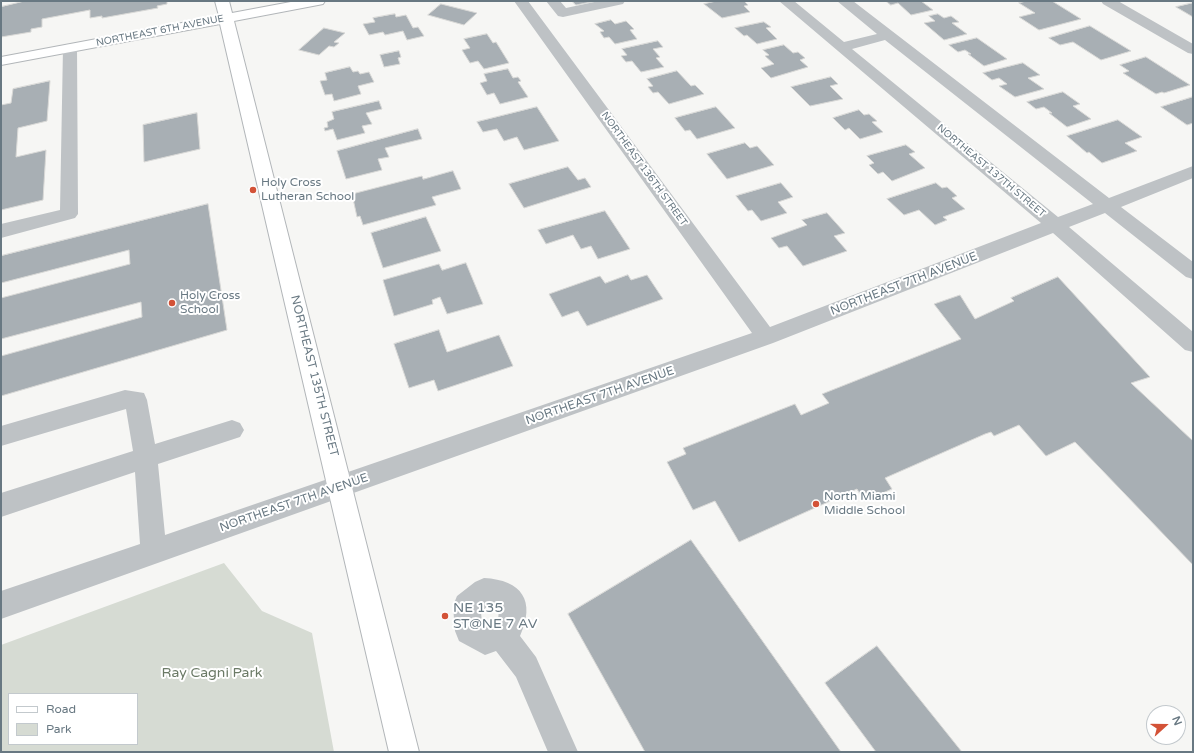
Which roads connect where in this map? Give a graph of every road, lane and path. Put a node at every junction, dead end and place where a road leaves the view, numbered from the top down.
1 (318, 1) edge
2 (521, 1) edge
3 (553, 1) edge
4 (618, 1) edge
5 (786, 1) edge
6 (844, 1) edge
7 (1108, 1) edge
8 (225, 10) edge
9 (563, 13) junction
10 (535, 21) junction
11 (888, 35) junction
12 (842, 47) junction
13 (70, 48) junction
14 (1193, 50) edge
15 (1, 60) edge
16 (1193, 172) edge
17 (1108, 204) junction
18 (1055, 225) junction
19 (1, 231) edge
20 (1193, 272) edge
21 (766, 337) junction
22 (1193, 344) edge
23 (232, 430) dead end
24 (1, 436) edge
25 (146, 458) junction
26 (341, 486) junction
27 (1, 505) edge
28 (153, 552) junction
29 (1, 605) edge
30 (502, 636) dead end
31 (404, 752) edge
32 (563, 752) edge

1 - 8 main road, NORTHEAST 6TH AVENUE
2 - 10 street, NORTHEAST 136TH STREET
3 - 9 street
4 - 9 street
5 - 12 street, NORTHEAST 137TH STREET
6 - 11 street
7 - 14 street
8 - 13 main road, NORTHEAST 6TH AVENUE
8 - 26 main road, NORTHEAST 135TH STREET
9 - 10 street
10 - 21 street, NORTHEAST 136TH STREET
11 - 12 street
11 - 17 street
12 - 18 street, NORTHEAST 137TH STREET
13 - 15 main road, NORTHEAST 6TH AVENUE
13 - 19 street
16 - 17 street, NORTHEAST 7TH AVENUE
17 - 18 street, NORTHEAST 7TH AVENUE
17 - 20 street
18 - 21 street, NORTHEAST 7TH AVENUE
18 - 22 street, NORTHEAST 137TH STREET
21 - 26 street, NORTHEAST 7TH AVENUE
23 - 25 street
24 - 25 street
25 - 27 street
25 - 28 street
26 - 28 street, NORTHEAST 7TH AVENUE
26 - 31 main road, NORTHEAST 135TH STREET
28 - 29 street, NORTHEAST 7TH AVENUE
30 - 32 street

